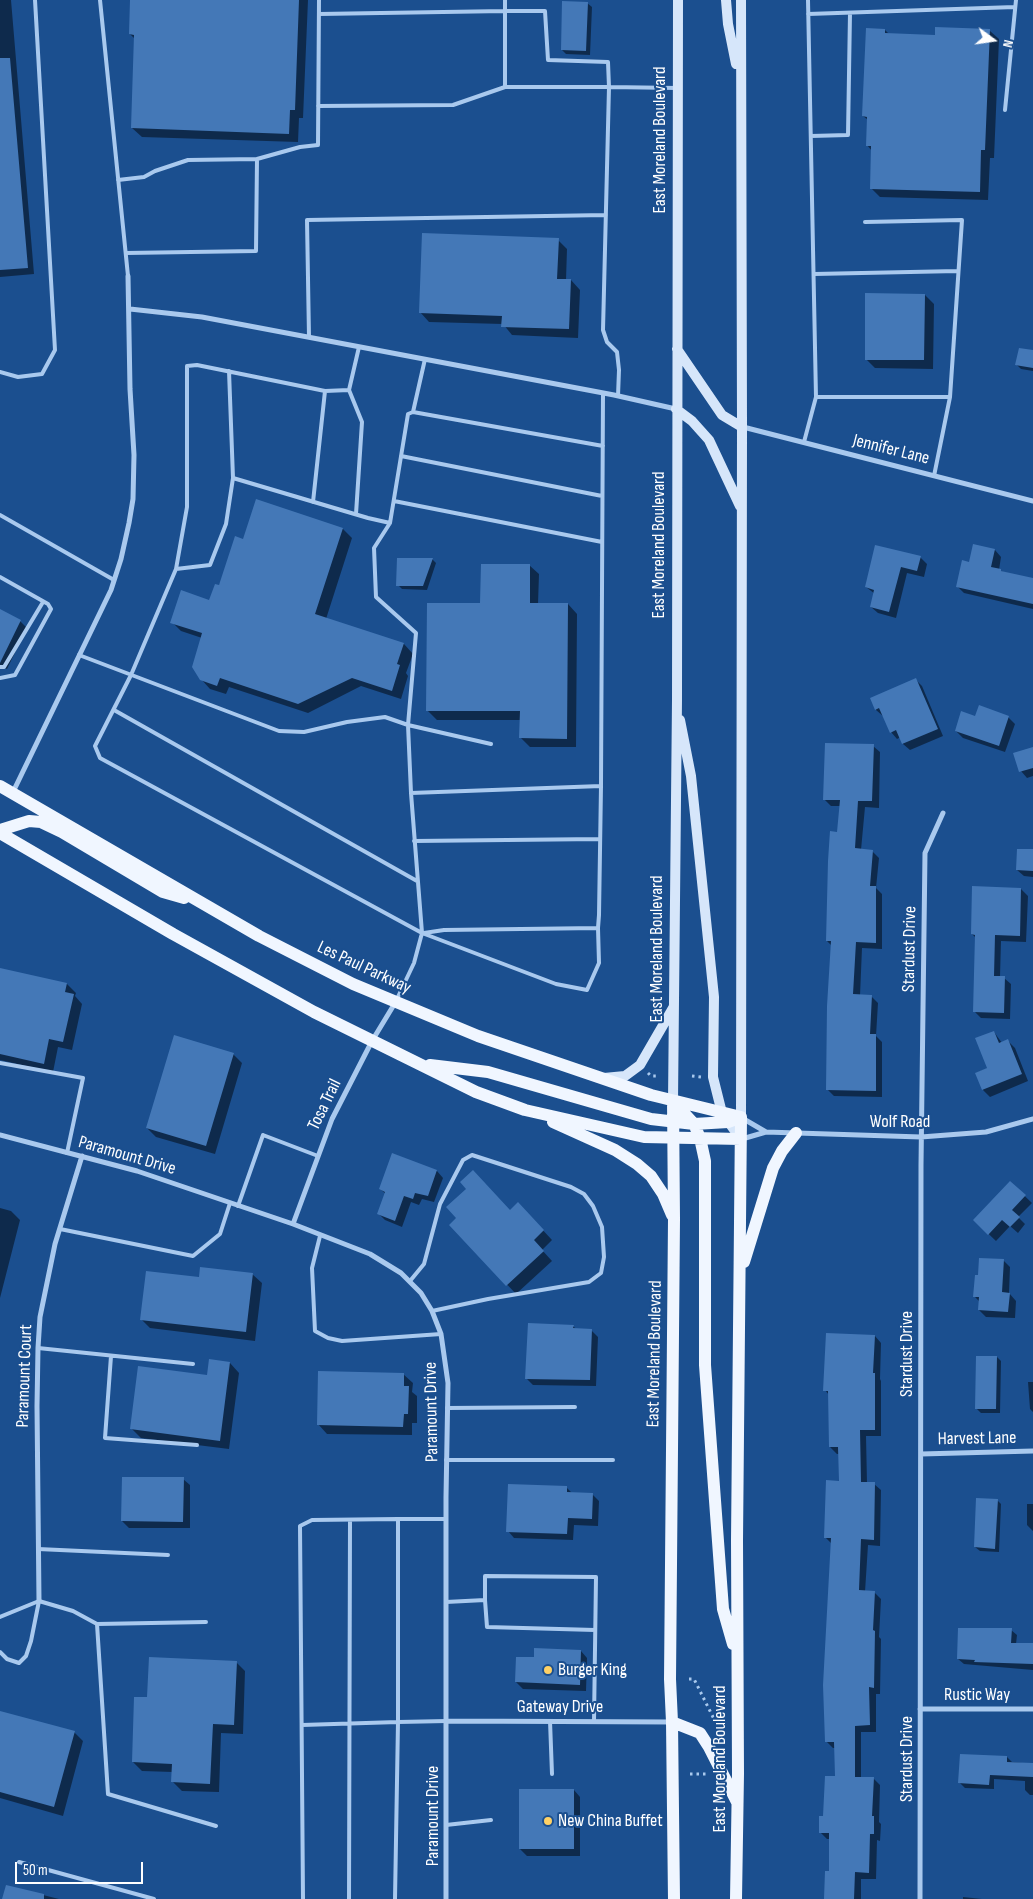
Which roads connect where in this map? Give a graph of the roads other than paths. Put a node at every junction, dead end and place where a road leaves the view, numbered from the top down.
1 (35, 0) edge
2 (100, 0) edge
3 (319, 0) edge
4 (505, 0) edge
5 (678, 0) edge
6 (726, 0) edge
7 (741, 0) edge
8 (808, 0) edge
9 (1016, 0) edge
10 (1015, 7) junction
11 (505, 11) junction
12 (850, 13) junction
13 (319, 14) junction
14 (808, 14) junction
15 (740, 84) junction
16 (505, 87) junction
17 (609, 87) junction
18 (677, 88) junction
19 (318, 106) junction
20 (1005, 110) dead end
21 (811, 136) junction
22 (257, 160) junction
23 (118, 180) junction
24 (606, 215) junction
25 (865, 222) dead end
26 (126, 253) junction
27 (958, 271) junction
28 (814, 274) junction
29 (128, 276) joint
30 (130, 309) junction
31 (309, 337) junction
32 (358, 347) junction
33 (676, 349) junction
34 (425, 359) junction
35 (229, 371) junction
36 (0, 372) edge
37 (349, 390) junction
38 (325, 391) junction
39 (603, 393) junction
40 (618, 396) junction
41 (816, 397) junction
42 (950, 397) junction
43 (676, 409) junction
44 (413, 412) junction
45 (742, 427) junction
46 (804, 442) junction
47 (602, 446) junction
48 (401, 456) junction
49 (934, 476) junction
50 (233, 478) junction
51 (602, 496) junction
52 (394, 500) junction
53 (1033, 501) edge
54 (313, 502) junction
55 (742, 509) junction
56 (356, 514) junction
57 (0, 515) edge
58 (390, 522) junction
59 (602, 542) junction
60 (176, 569) junction
61 (0, 577) edge
62 (114, 580) junction
63 (43, 602) junction
64 (80, 655) junction
65 (0, 667) edge
66 (131, 675) junction
67 (0, 678) edge
68 (677, 700) junction
69 (114, 710) junction
70 (408, 726) junction
71 (491, 744) dead end
72 (0, 786) edge
73 (601, 786) junction
74 (411, 793) junction
75 (6, 794) edge
76 (943, 813) dead end
77 (0, 831) edge
78 (600, 839) junction
79 (414, 840) junction
80 (417, 881) junction
81 (201, 903) junction
82 (598, 928) junction
83 (422, 933) junction
84 (395, 1003) junction
85 (674, 1007) junction
86 (372, 1041) junction
87 (0, 1063) edge
88 (420, 1064) junction
89 (602, 1078) junction
90 (673, 1101) junction
91 (525, 1110) junction
92 (740, 1117) junction
93 (725, 1118) junction
94 (1033, 1119) edge
95 (674, 1123) junction
96 (694, 1124) junction
97 (766, 1132) junction
98 (796, 1133) junction
99 (0, 1135) edge
100 (921, 1137) junction
101 (674, 1138) junction
102 (700, 1138) junction
103 (741, 1139) junction
104 (67, 1153) junction
105 (82, 1156) junction
106 (318, 1156) junction
107 (230, 1203) junction
108 (238, 1206) junction
109 (674, 1219) junction
110 (293, 1224) junction
111 (60, 1229) junction
112 (320, 1236) junction
113 (740, 1274) junction
114 (410, 1281) junction
115 (432, 1311) junction
116 (441, 1334) junction
117 (38, 1348) junction
118 (111, 1356) junction
119 (193, 1364) dead end
120 (575, 1407) dead end
121 (447, 1408) junction
122 (197, 1446) dead end
123 (1033, 1451) edge
124 (921, 1454) junction
125 (446, 1460) junction
126 (614, 1460) dead end
127 (398, 1519) junction
128 (446, 1519) junction
129 (350, 1520) junction
130 (38, 1548) junction
131 (168, 1554) dead end
132 (485, 1600) junction
133 (39, 1601) junction
134 (446, 1602) junction
135 (0, 1617) edge
136 (206, 1622) dead end
137 (97, 1624) junction
138 (595, 1630) junction
139 (0, 1652) edge
140 (738, 1663) junction
141 (920, 1709) junction
142 (1033, 1709) edge
143 (447, 1721) junction
144 (550, 1721) junction
145 (594, 1721) junction
146 (398, 1722) junction
147 (672, 1722) junction
148 (350, 1723) junction
149 (302, 1725) junction
150 (552, 1774) dead end
151 (738, 1804) junction
152 (490, 1820) dead end
153 (446, 1825) junction
154 (216, 1826) dead end
155 (19, 1862) dead end
156 (154, 1899) edge
157 (303, 1899) edge
158 (349, 1899) edge
159 (395, 1899) edge
160 (446, 1899) edge
161 (674, 1899) edge
162 (736, 1899) edge
163 (920, 1899) edge

1 - 36 lane
2 - 23 lane
3 - 13 lane
4 - 11 lane
5 - 18 main road, East Moreland Boulevard
6 - 15 main road
7 - 15 main road, East Moreland Boulevard
8 - 14 lane
9 - 10 lane
10 - 12 lane
10 - 20 lane
11 - 13 lane
11 - 16 lane
11 - 17 lane
12 - 14 lane
12 - 21 lane
13 - 19 lane
14 - 21 lane
15 - 45 main road, East Moreland Boulevard
16 - 17 lane
16 - 19 lane
17 - 18 lane
17 - 24 lane
18 - 33 main road, East Moreland Boulevard
19 - 22 lane
21 - 28 lane
22 - 23 lane
22 - 26 lane
23 - 26 lane
24 - 31 lane
24 - 40 lane
25 - 27 lane
26 - 29 lane
27 - 28 lane
27 - 42 lane
28 - 41 lane
29 - 30 street
30 - 31 street
30 - 62 street
31 - 32 street
32 - 34 street
32 - 37 lane
33 - 43 main road, East Moreland Boulevard
33 - 45 main road
34 - 39 street
34 - 44 lane
35 - 38 lane
35 - 50 lane
35 - 60 lane
37 - 38 lane
37 - 56 lane
38 - 54 lane
39 - 40 street
39 - 47 lane
40 - 43 street
41 - 42 lane
41 - 46 lane
42 - 49 lane
43 - 55 main road
43 - 68 main road, East Moreland Boulevard
44 - 47 lane
44 - 48 lane
45 - 46 street, Jennifer Lane
45 - 55 main road, East Moreland Boulevard
46 - 49 street, Jennifer Lane
47 - 51 lane
48 - 51 lane
48 - 52 lane
49 - 53 street, Jennifer Lane
50 - 54 lane
50 - 60 lane
51 - 59 lane
52 - 58 lane
52 - 59 lane
54 - 56 lane
55 - 92 main road, East Moreland Boulevard
56 - 58 lane
57 - 62 lane
58 - 70 lane
59 - 73 lane
60 - 66 lane
61 - 63 lane
62 - 64 street
63 - 65 lane
63 - 67 lane
64 - 66 lane
64 - 75 street
66 - 69 lane
66 - 70 lane
68 - 85 main road, East Moreland Boulevard
68 - 93 main road
69 - 80 lane
69 - 83 lane
70 - 71 lane
70 - 74 lane
72 - 75 main road, Les Paul Parkway
73 - 74 lane
73 - 78 lane
74 - 79 lane
75 - 81 main road, Les Paul Parkway
76 - 100 street, Stardust Drive
77 - 81 main road
77 - 86 main road
78 - 79 lane
78 - 82 lane
79 - 80 lane
80 - 83 lane
81 - 84 main road, Les Paul Parkway
82 - 83 lane
82 - 83 lane
83 - 84 lane
84 - 86 street, Tosa Trail
84 - 89 main road, Les Paul Parkway
85 - 89 main road
85 - 90 main road, East Moreland Boulevard
86 - 88 main road
86 - 106 street, Tosa Trail
87 - 104 lane
88 - 91 main road
88 - 95 main road
89 - 90 main road, Les Paul Parkway
90 - 93 main road, Les Paul Parkway
90 - 95 main road, East Moreland Boulevard
90 - 96 main road
91 - 101 main road
91 - 109 main road
92 - 93 main road, Les Paul Parkway
92 - 97 street, Wolf Road
92 - 103 main road, East Moreland Boulevard
93 - 96 main road
93 - 103 main road
94 - 100 street, Wolf Road
95 - 96 main road
95 - 101 main road, East Moreland Boulevard
96 - 102 main road
97 - 98 street, Wolf Road
97 - 103 street, Wolf Road
98 - 100 street, Wolf Road
98 - 113 main road
99 - 104 street, Paramount Drive
100 - 124 street, Stardust Drive
101 - 102 main road
101 - 109 main road, East Moreland Boulevard
102 - 103 main road
102 - 140 main road
103 - 113 main road, East Moreland Boulevard
104 - 105 street, Paramount Drive
105 - 107 street, Paramount Drive
105 - 111 street, Paramount Court
106 - 108 lane
106 - 110 street, Tosa Trail
107 - 108 street, Paramount Drive
107 - 111 lane
108 - 110 street, Paramount Drive
109 - 147 main road, East Moreland Boulevard
110 - 112 street, Paramount Drive
111 - 117 street, Paramount Court
112 - 114 street, Paramount Drive
112 - 116 lane
113 - 140 main road, East Moreland Boulevard
114 - 115 street, Paramount Drive
114 - 115 lane
115 - 116 street, Paramount Drive
116 - 121 street, Paramount Drive
117 - 118 lane
117 - 130 street, Paramount Court
118 - 119 lane
118 - 122 lane
120 - 121 lane
121 - 125 street, Paramount Drive
123 - 124 street, Harvest Lane
124 - 141 street, Stardust Drive
125 - 126 lane
125 - 128 street, Paramount Drive
127 - 128 lane
127 - 129 lane
127 - 146 lane
128 - 134 street, Paramount Drive
129 - 148 lane
129 - 149 lane
130 - 131 lane
130 - 133 street, Paramount Court
132 - 134 lane
132 - 138 lane
132 - 138 lane
133 - 135 lane
133 - 137 lane
133 - 139 lane
134 - 143 street, Paramount Drive
136 - 137 lane
137 - 154 lane
138 - 145 lane
140 - 151 main road, East Moreland Boulevard
141 - 142 street, Rustic Way
141 - 163 street, Stardust Drive
143 - 144 street, Gateway Drive
143 - 146 lane
143 - 153 street, Paramount Drive
144 - 145 street, Gateway Drive
144 - 150 lane
145 - 147 street, Gateway Drive
146 - 148 lane
146 - 159 lane
147 - 151 main road
147 - 161 main road, East Moreland Boulevard
148 - 149 lane
148 - 158 lane
149 - 157 lane
151 - 162 main road, East Moreland Boulevard
152 - 153 lane
153 - 160 street, Paramount Drive
155 - 156 lane

